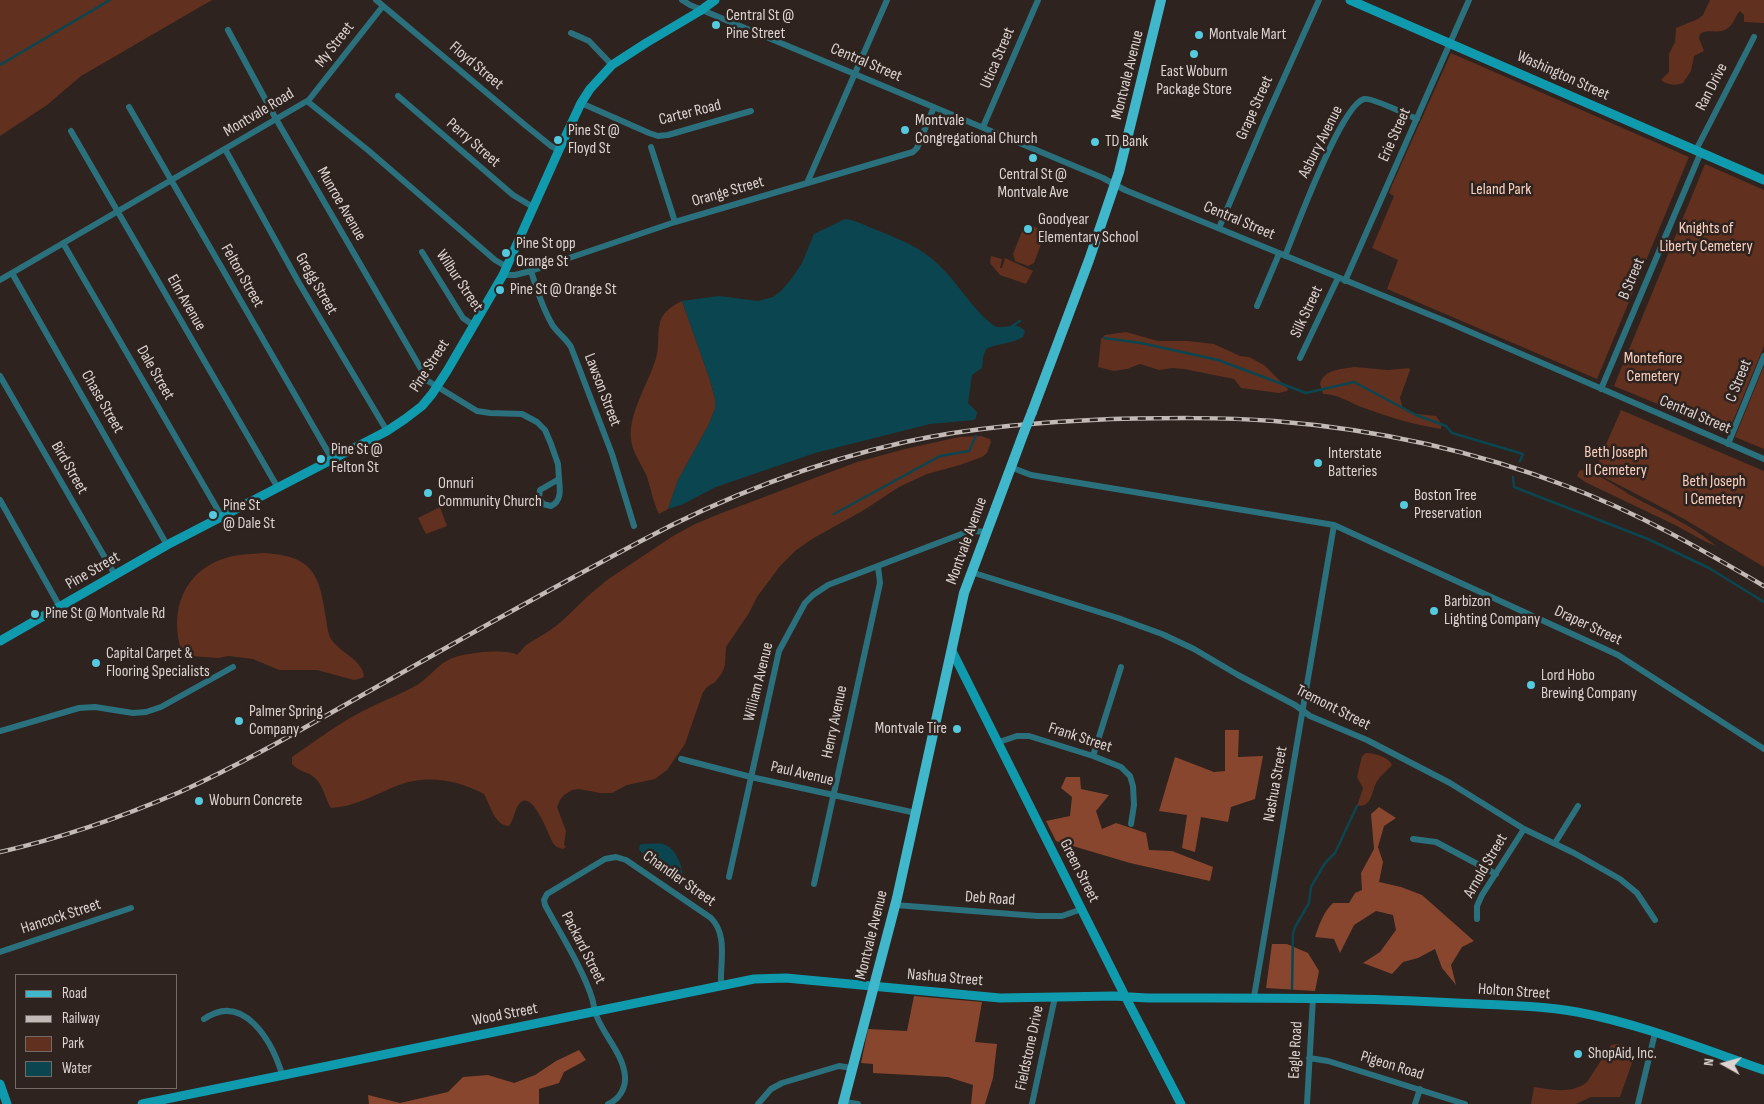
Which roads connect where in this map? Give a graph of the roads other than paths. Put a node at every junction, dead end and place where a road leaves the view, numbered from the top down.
1 (376, 0) edge
2 (682, 0) edge
3 (715, 0) edge
4 (887, 0) edge
5 (1038, 0) edge
6 (1161, 0) edge
7 (1319, 0) edge
8 (1350, 0) edge
9 (1469, 0) edge
10 (383, 6) junction
11 (702, 10) junction
12 (228, 30) dead end
13 (571, 33) dead end
14 (1754, 37) dead end
15 (1450, 43) junction
16 (612, 65) junction
17 (855, 73) junction
18 (398, 96) dead end
19 (308, 101) junction
20 (581, 103) junction
21 (129, 107) dead end
22 (934, 107) junction
23 (751, 111) dead end
24 (276, 119) junction
25 (1417, 119) junction
26 (983, 127) junction
27 (71, 132) dead end
28 (652, 147) dead end
29 (225, 149) junction
30 (559, 150) junction
31 (1699, 151) junction
32 (1764, 180) edge
33 (170, 181) junction
34 (807, 183) junction
35 (1114, 184) junction
36 (533, 208) junction
37 (117, 212) junction
38 (675, 222) junction
39 (1219, 228) junction
40 (63, 243) junction
41 (422, 252) dead end
42 (1282, 255) junction
43 (505, 271) junction
44 (531, 271) junction
45 (12, 273) junction
46 (1342, 279) junction
47 (0, 280) edge
48 (1257, 306) dead end
49 (473, 325) junction
50 (1764, 356) edge
51 (1300, 358) dead end
52 (0, 376) edge
53 (436, 387) junction
54 (1601, 389) junction
55 (387, 431) junction
56 (1728, 444) junction
57 (332, 459) junction
58 (1764, 459) edge
59 (1010, 467) junction
60 (559, 479) dead end
61 (278, 488) junction
62 (0, 500) edge
63 (222, 517) junction
64 (1334, 525) junction
65 (634, 526) dead end
66 (986, 532) junction
67 (167, 546) junction
68 (878, 566) junction
69 (971, 572) junction
70 (115, 575) junction
71 (60, 607) junction
72 (0, 642) edge
73 (952, 651) junction
74 (1121, 667) dead end
75 (234, 668) dead end
76 (1303, 711) junction
77 (0, 731) edge
78 (998, 742) junction
79 (1764, 749) edge
80 (1093, 756) junction
81 (682, 759) dead end
82 (751, 777) junction
83 (834, 795) junction
84 (1578, 806) dead end
85 (916, 813) junction
86 (1132, 824) dead end
87 (1524, 829) junction
88 (1413, 839) dead end
89 (1555, 843) junction
90 (1496, 874) junction
91 (729, 877) dead end
92 (814, 884) dead end
93 (545, 897) joint
94 (896, 905) junction
95 (131, 908) dead end
96 (1082, 910) junction
97 (1477, 919) dead end
98 (1655, 920) dead end
99 (0, 952) edge
100 (721, 984) junction
101 (874, 987) junction
102 (1125, 996) junction
103 (1055, 997) junction
104 (1254, 997) junction
105 (1313, 998) junction
106 (596, 1012) junction
107 (204, 1019) dead end
108 (1655, 1033) junction
109 (1309, 1058) junction
110 (852, 1068) junction
111 (1764, 1070) edge
112 (282, 1074) junction
113 (0, 1084) edge
114 (1420, 1090) junction
115 (843, 1103) edge
116 (7, 1104) edge
117 (142, 1104) edge
118 (608, 1104) edge
119 (758, 1104) edge
120 (858, 1104) edge
121 (1032, 1104) edge
122 (1181, 1104) edge
123 (1306, 1104) edge
124 (1415, 1104) edge
125 (1465, 1104) edge
126 (1638, 1104) edge

1 - 10 street, Floyd Street
2 - 11 street, Central Street
3 - 11 street, Pine Street
4 - 17 street
5 - 26 street, Utica Street
6 - 35 main road, Montvale Avenue
7 - 39 street, Grape Street
8 - 15 street, Washington Street
9 - 15 street, Erie Street
10 - 19 street, My Street
10 - 30 street, Floyd Street
11 - 16 street, Pine Street
11 - 17 street, Central Street
12 - 24 street, Munroe Avenue
13 - 16 street
14 - 31 street, Ran Drive
15 - 25 street, Erie Street
15 - 31 street, Washington Street
16 - 20 street, Pine Street
17 - 22 street, Central Street
17 - 34 street
18 - 36 street, Perry Street
19 - 24 street, Montvale Road
19 - 43 street, Montvale Road
20 - 23 street, Carter Road
20 - 30 street, Pine Street
21 - 33 street, Felton Street
22 - 26 street, Central Street
22 - 34 street, Orange Street
24 - 29 street, Montvale Road
24 - 53 street, Munroe Avenue
25 - 42 street, Asbury Avenue
25 - 46 street, Erie Street
26 - 35 street, Central Street
27 - 37 street, Elm Avenue
28 - 38 street
29 - 33 street, Montvale Road
29 - 55 street, Gregg Street
30 - 36 street, Pine Street
31 - 32 street, Washington Street
31 - 54 street, B Street
33 - 37 street, Montvale Road
33 - 57 street, Felton Street
34 - 38 street, Orange Street
35 - 39 street, Central Street
35 - 59 main road, Montvale Avenue, bridge
36 - 43 street, Pine Street
37 - 40 street, Montvale Road
37 - 61 street, Elm Avenue
38 - 44 street, Orange Street
39 - 42 street, Central Street
40 - 45 street, Montvale Road
40 - 63 street, Dale Street
41 - 49 street, Wilbur Street
42 - 46 street, Central Street
42 - 48 street, Asbury Avenue
43 - 44 street, Orange Street
43 - 49 street, Pine Street
44 - 65 street, Lawson Street
45 - 47 street, Montvale Road
45 - 67 street, Chase Street
46 - 51 street, Silk Street
46 - 54 street, Central Street
49 - 53 street, Pine Street
50 - 56 street, C Street
52 - 70 street, Bird Street
53 - 55 street, Pine Street
53 - 60 street
54 - 56 street, Central Street
55 - 57 street, Pine Street
56 - 58 street, Central Street
57 - 61 street, Pine Street
59 - 64 street
59 - 66 main road, Montvale Avenue
61 - 63 street, Pine Street
62 - 71 street
63 - 67 street, Pine Street
64 - 76 street, Nashua Street
64 - 79 street, Draper Street
66 - 68 street, William Avenue
66 - 69 main road, Montvale Avenue
67 - 70 street, Pine Street
68 - 82 street, William Avenue
68 - 83 street, Henry Avenue
69 - 73 main road, Montvale Avenue
69 - 76 street, Tremont Street
70 - 71 street, Pine Street
71 - 72 street, Pine Street
73 - 78 street, Green Street
73 - 85 main road, Montvale Avenue
74 - 80 street
75 - 77 street
76 - 87 street, Tremont Street
76 - 104 street, Nashua Street
78 - 80 street, Frank Street
78 - 96 street, Green Street
80 - 86 street, Frank Street
81 - 82 street, Paul Avenue
82 - 83 street, Paul Avenue
82 - 91 street, William Avenue
83 - 85 street, Paul Avenue
83 - 92 street, Henry Avenue
84 - 89 street
85 - 94 main road, Montvale Avenue
87 - 89 street, Tremont Street
87 - 90 street, Arnold Street
88 - 90 street
89 - 98 street, Tremont Street
90 - 97 street, Arnold Street
93 - 100 street, Chandler Street
93 - 106 street, Packard Street
94 - 96 street, Deb Road
94 - 101 main road, Montvale Avenue
95 - 99 street, Hancock Street
96 - 102 street, Green Street
100 - 101 street, Wood Street
100 - 106 street, Wood Street
101 - 103 street, Nashua Street
101 - 110 main road, Montvale Avenue
102 - 103 street, Nashua Street
102 - 104 street, Nashua Street
102 - 122 street, Green Street
103 - 121 street, Fieldstone Drive
104 - 105 street, Holton Street
105 - 108 street, Holton Street
105 - 109 street, Eagle Road
106 - 112 street, Wood Street
106 - 118 street, Packard Street
107 - 112 street
108 - 111 street, Holton Street
108 - 126 street
109 - 114 street, Pigeon Road
109 - 123 street, Eagle Road
110 - 115 main road, Montvale Avenue
110 - 119 street
112 - 117 street, Wood Street
113 - 116 street
114 - 124 street
114 - 125 street, Pigeon Road
115 - 120 street

